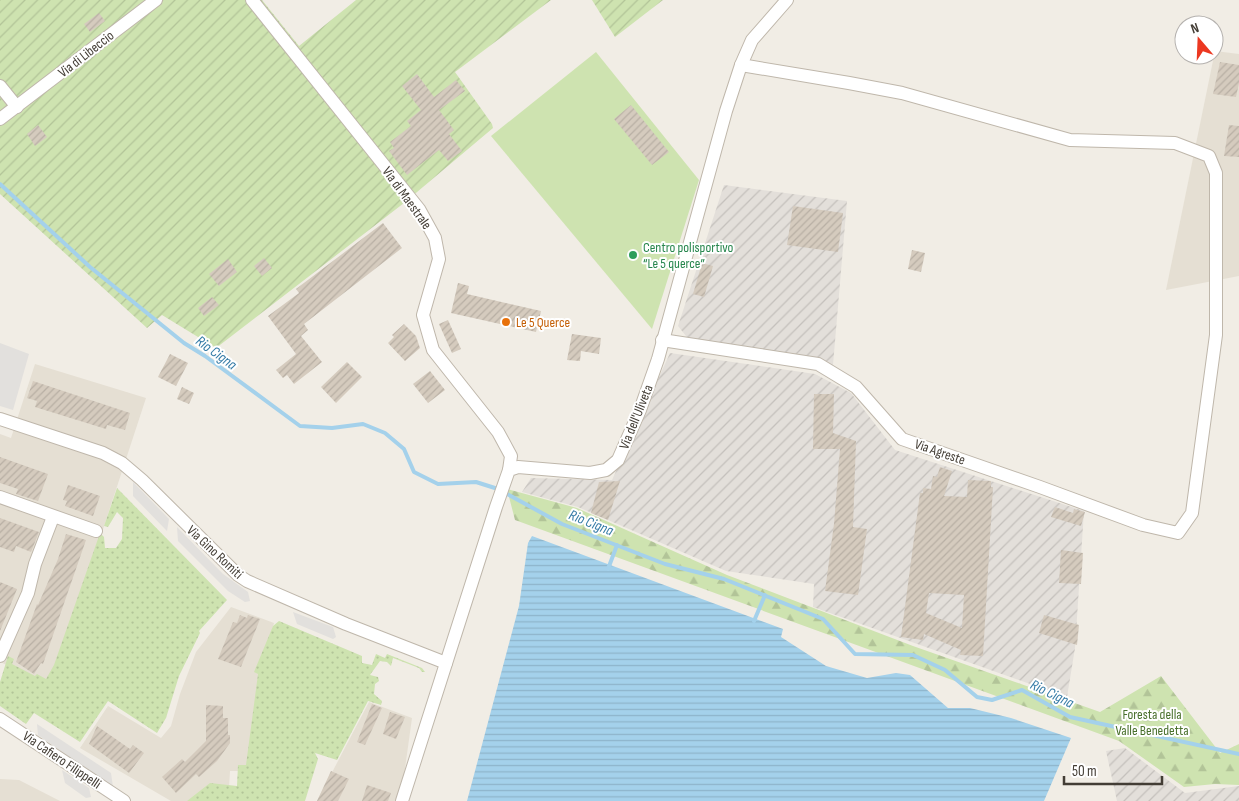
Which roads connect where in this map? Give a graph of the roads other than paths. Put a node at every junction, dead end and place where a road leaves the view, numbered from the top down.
1 (156, 0) edge
2 (252, 0) edge
3 (787, 0) edge
4 (741, 65) junction
5 (0, 86) edge
6 (17, 107) junction
7 (0, 119) edge
8 (662, 340) junction
9 (0, 419) edge
10 (507, 476) junction
11 (0, 497) edge
12 (53, 516) junction
13 (96, 530) dead end
14 (0, 656) edge
15 (446, 663) junction
16 (0, 719) edge
17 (124, 801) edge
18 (402, 801) edge

1 - 6 street, Via di Libeccio
2 - 10 street, Via di Maestrale
3 - 4 street, Via dell'Uliveta
4 - 8 street, Via dell'Uliveta
4 - 8 street, Via Agreste
5 - 6 street
6 - 7 street, Via di Libeccio
8 - 10 street, Via dell'Uliveta
9 - 15 street, Via Gino Romiti
10 - 15 street
11 - 12 street
12 - 13 street
12 - 14 street
15 - 18 street
16 - 17 street, Via Cafiero Filippelli

